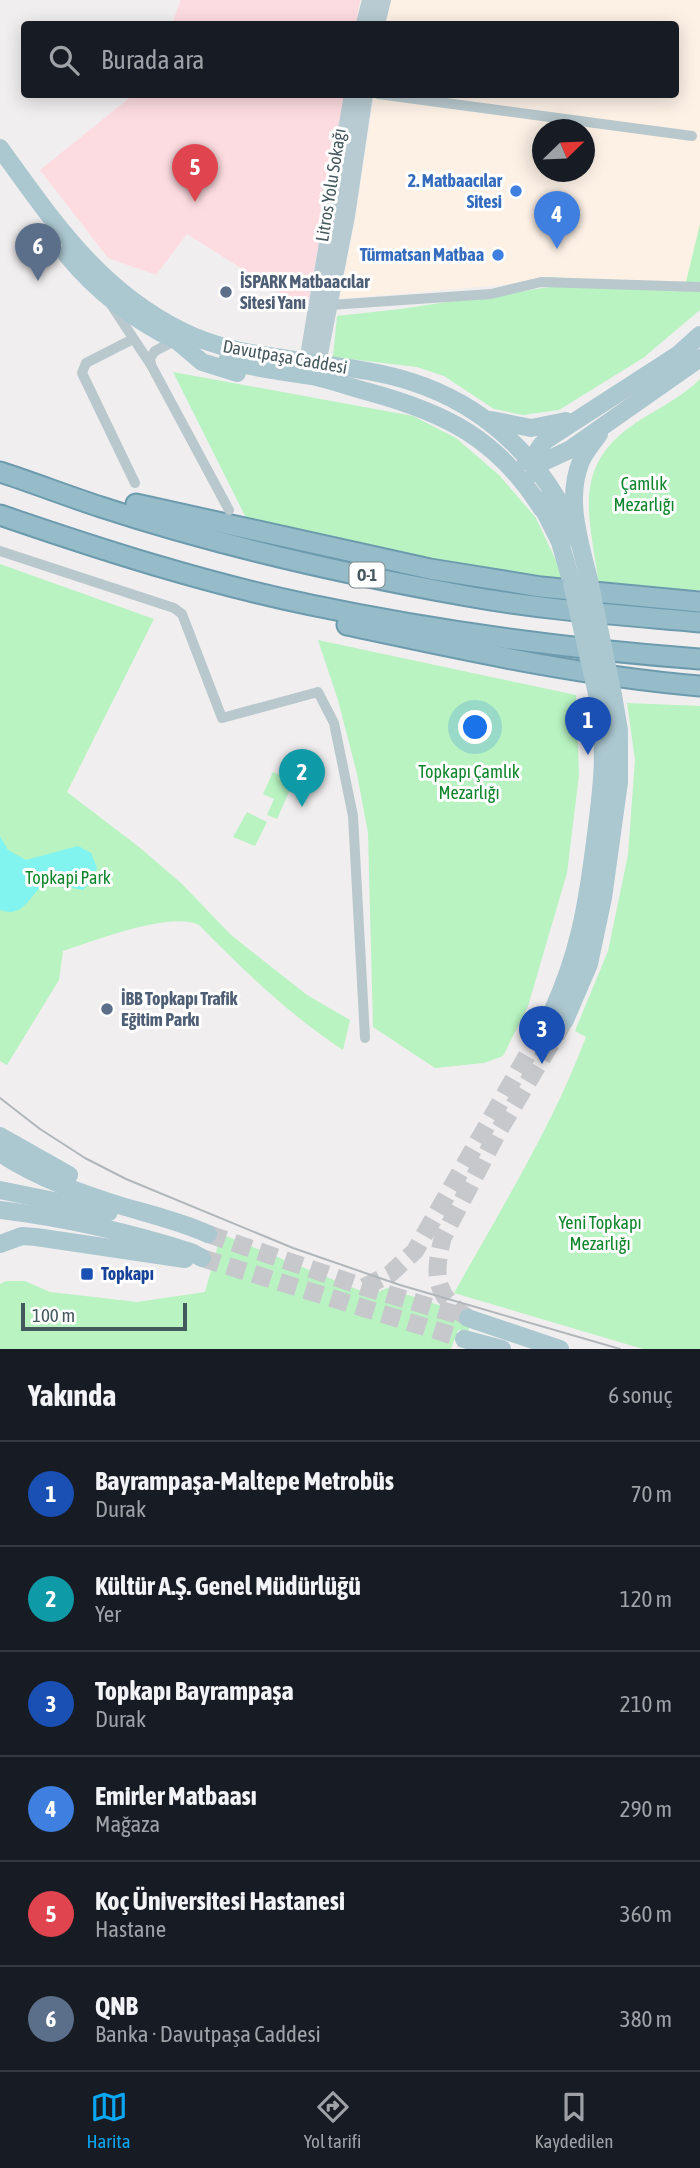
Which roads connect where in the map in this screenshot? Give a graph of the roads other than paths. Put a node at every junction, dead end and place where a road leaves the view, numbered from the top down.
1 (370, 0) edge
2 (383, 0) edge
3 (365, 21) edge
4 (378, 21) edge
5 (351, 98) edge
6 (364, 98) edge
7 (408, 98) edge
8 (692, 136) dead end
9 (0, 148) edge
10 (0, 166) edge
11 (700, 287) edge
12 (105, 295) junction
13 (330, 305) junction
14 (700, 335) edge
15 (133, 339) junction
16 (176, 340) junction
17 (700, 358) edge
18 (151, 365) junction
19 (311, 369) junction
20 (425, 408) junction
21 (580, 417) junction
22 (485, 418) junction
23 (603, 426) junction
24 (533, 463) junction
25 (0, 472) edge
26 (135, 483) dead end
27 (42, 485) junction
28 (542, 509) junction
29 (229, 510) dead end
30 (0, 515) edge
31 (578, 541) junction
32 (0, 551) edge
33 (581, 582) junction
34 (252, 591) junction
35 (700, 602) edge
36 (700, 622) edge
37 (700, 659) edge
38 (700, 686) edge
39 (558, 1016) tunnel mouth
40 (365, 1038) dead end
41 (0, 1136) edge
42 (0, 1153) edge
43 (0, 1190) edge
44 (127, 1207) junction
45 (0, 1210) edge
46 (0, 1244) edge
47 (468, 1318) tunnel mouth
48 (464, 1339) tunnel mouth
49 (502, 1349) edge
50 (560, 1349) edge

1 - 3 main road
2 - 4 main road
5 - 19 main road, Litros Yolu Sokağı
6 - 13 main road, Litros Yolu Sokağı
7 - 8 street
9 - 19 main road, Davutpaşa Caddesi
10 - 12 main road, Davutpaşa Caddesi
11 - 13 street
12 - 15 street
12 - 16 main road, Davutpaşa Caddesi
13 - 19 main road, Litros Yolu Sokağı
14 - 21 main road
15 - 18 street
15 - 26 street
16 - 18 street
16 - 19 main road, Davutpaşa Caddesi
17 - 23 main road
18 - 29 street
19 - 20 main road, Davutpaşa Caddesi
19 - 22 main road, Davutpaşa Caddesi
20 - 24 main road
20 - 28 main road, Davutpaşa Caddesi
21 - 22 main road
21 - 24 main road
22 - 24 main road, Davutpaşa Caddesi
23 - 24 main road
23 - 31 main road
24 - 28 main road
24 - 31 main road, Davutpaşa Caddesi
25 - 27 highway, O-1
27 - 35 highway
27 - 36 highway, O-1
28 - 33 main road
30 - 34 highway, O-1
31 - 33 main road
32 - 40 street
33 - 39 main road, bridge
34 - 37 highway, O-1
34 - 38 highway
41 - 44 main road
42 - 44 main road
43 - 44 main road
45 - 46 main road
47 - 50 main road
48 - 49 main road

